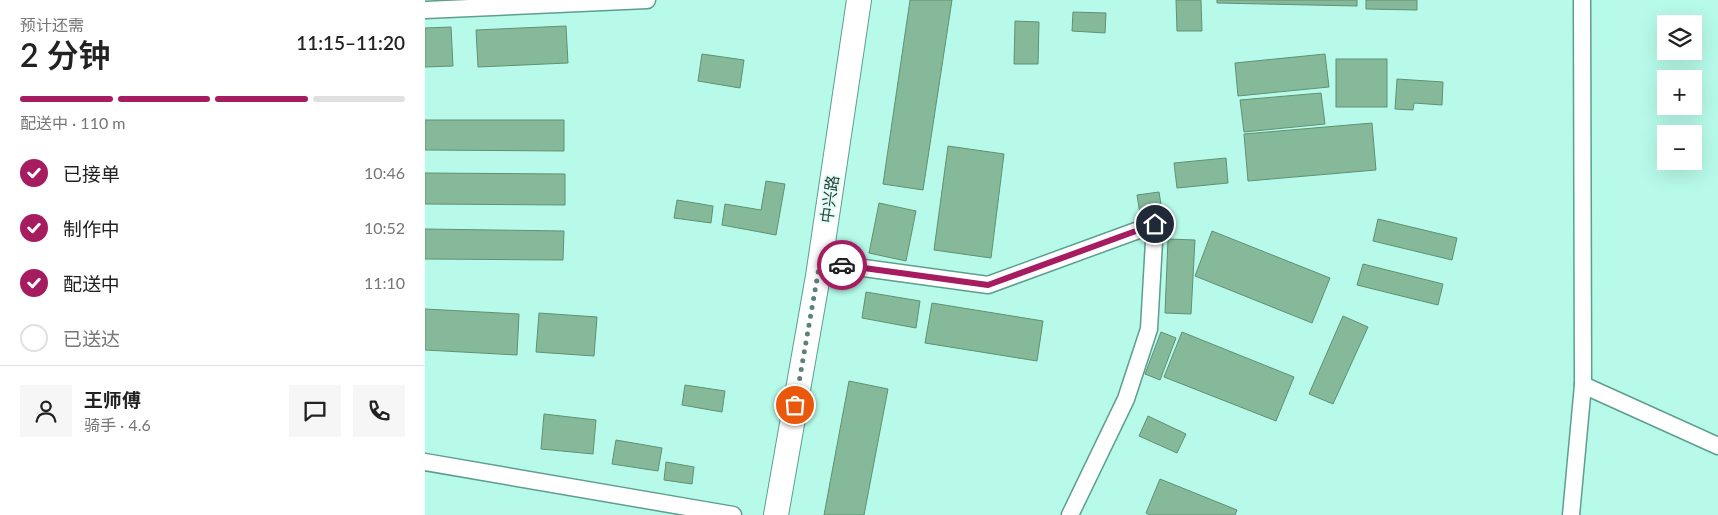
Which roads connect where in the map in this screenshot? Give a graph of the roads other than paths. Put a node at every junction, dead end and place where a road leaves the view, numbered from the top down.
1 (647, 0) edge
2 (859, 0) edge
3 (1582, 0) edge
4 (425, 10) edge
5 (820, 262) junction
6 (1583, 386) junction
7 (1718, 446) edge
8 (425, 462) edge
9 (733, 515) edge
10 (775, 515) edge
11 (1070, 515) edge
12 (1571, 515) edge

1 - 4 street
2 - 5 main road, 中兴路
3 - 6 street
5 - 10 main road, 中兴路
5 - 11 street
6 - 7 street
6 - 12 street
8 - 9 street

